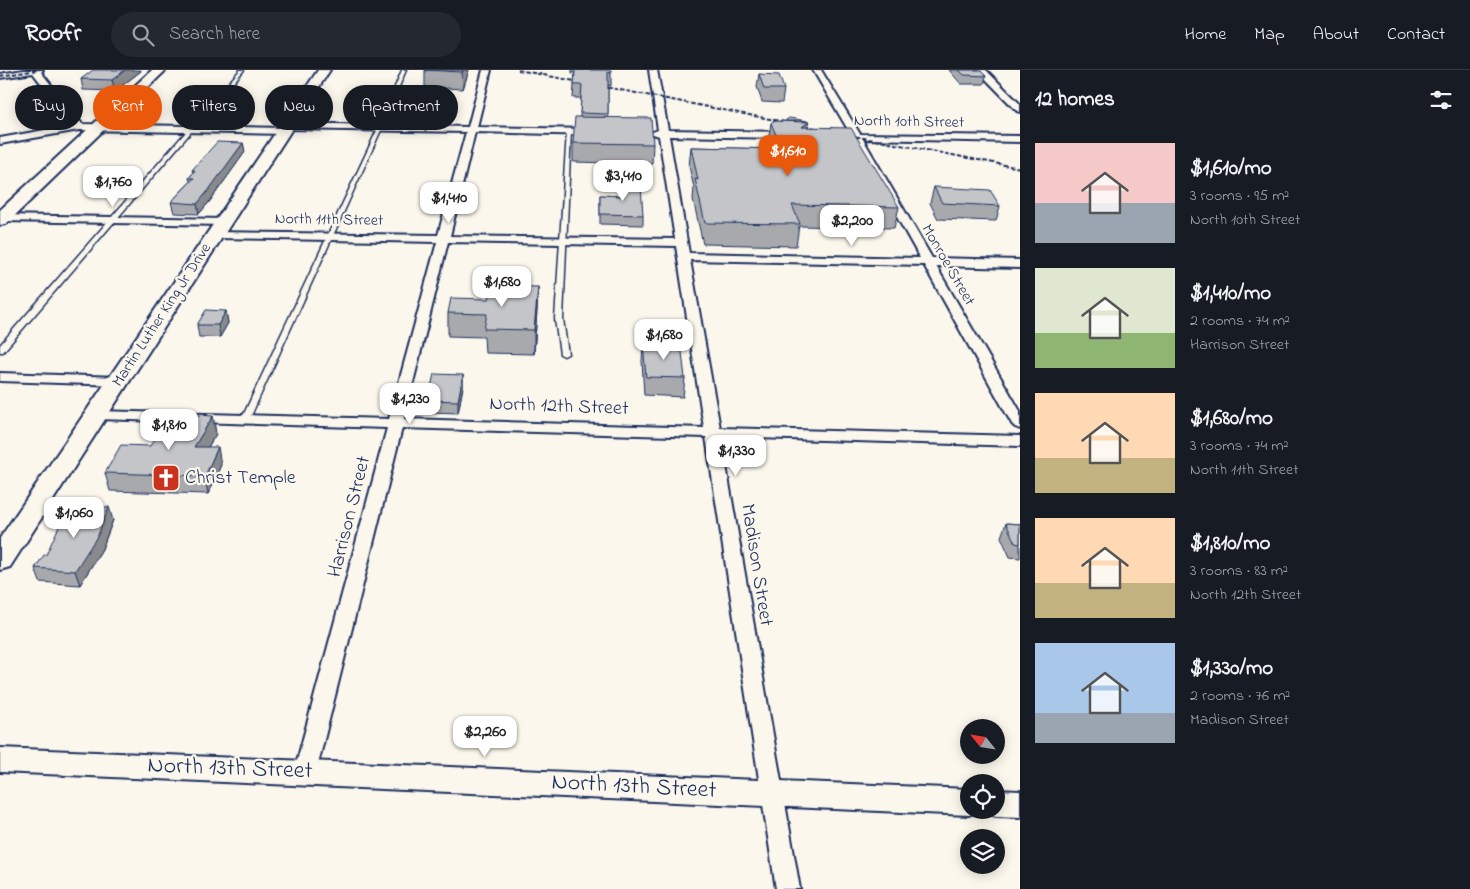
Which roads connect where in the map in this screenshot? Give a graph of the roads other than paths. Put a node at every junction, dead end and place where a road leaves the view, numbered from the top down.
1 (35, 70) edge
2 (39, 70) edge
3 (160, 70) edge
4 (242, 70) edge
5 (324, 70) edge
6 (404, 70) edge
7 (487, 70) edge
8 (653, 70) edge
9 (817, 70) edge
10 (981, 70) edge
11 (0, 76) edge
12 (47, 85) edge
13 (144, 85) edge
14 (229, 85) edge
15 (314, 85) edge
16 (398, 85) edge
17 (1020, 109) edge
18 (62, 130) edge
19 (96, 130) edge
20 (188, 130) edge
21 (285, 130) edge
22 (379, 130) edge
23 (458, 130) edge
24 (470, 130) junction
25 (569, 131) junction
26 (607, 132) edge
27 (645, 133) edge
28 (664, 133) junction
29 (799, 136) edge
30 (828, 136) edge
31 (857, 136) junction
32 (1020, 139) edge
33 (0, 141) edge
34 (1, 219) edge
35 (111, 220) junction
36 (219, 228) junction
37 (330, 236) junction
38 (443, 238) junction
39 (562, 240) junction
40 (683, 250) junction
41 (927, 262) junction
42 (1020, 264) edge
43 (0, 350) edge
44 (564, 354) dead end
45 (0, 378) edge
46 (118, 381) junction
47 (97, 415) junction
48 (246, 418) junction
49 (395, 422) junction
50 (1020, 424) edge
51 (713, 432) junction
52 (1020, 441) edge
53 (0, 560) edge
54 (0, 760) edge
55 (305, 772) junction
56 (772, 793) junction
57 (960, 802) edge
58 (1005, 803) edge
59 (1020, 804) edge
60 (788, 889) edge

1 - 2 street
1 - 11 street
1 - 12 street
3 - 13 main road
4 - 14 lane
5 - 15 main road, Martin Luther King Jr Drive
6 - 16 lane
7 - 24 street, Harrison Street
8 - 28 street, Madison Street
9 - 31 street, Monroe Street
10 - 17 street
18 - 33 street
19 - 34 main road
20 - 35 lane
21 - 36 main road, Martin Luther King Jr Drive
22 - 37 lane
23 - 24 street
24 - 25 street
24 - 38 street, Harrison Street
25 - 26 street
25 - 39 lane
27 - 28 street
28 - 29 street
28 - 40 street, Madison Street
30 - 31 street, North 10th Street
31 - 32 street, North 10th Street
31 - 41 street, Monroe Street
34 - 35 street, North 11th Street
35 - 36 street, North 11th Street
35 - 43 lane
36 - 37 street, North 11th Street
36 - 46 main road, Martin Luther King Jr Drive
37 - 38 street, North 11th Street
37 - 48 lane
38 - 39 street, North 11th Street
38 - 49 street, Harrison Street
39 - 40 street, North 11th Street
39 - 44 lane
40 - 41 street, North 11th Street
40 - 51 street, Madison Street
41 - 42 street, North 11th Street
41 - 50 street, Monroe Street
45 - 46 street
46 - 47 main road, Martin Luther King Jr Drive
47 - 48 street, North 12th Street
47 - 53 main road, Martin Luther King Jr Drive
48 - 49 street, North 12th Street
49 - 51 street, North 12th Street
49 - 55 street, Harrison Street
51 - 52 street, North 12th Street
51 - 56 street, Madison Street
54 - 55 street, North 13th Street
55 - 56 street, North 13th Street
56 - 57 street, North 13th Street
56 - 60 street, Madison Street
58 - 59 street

